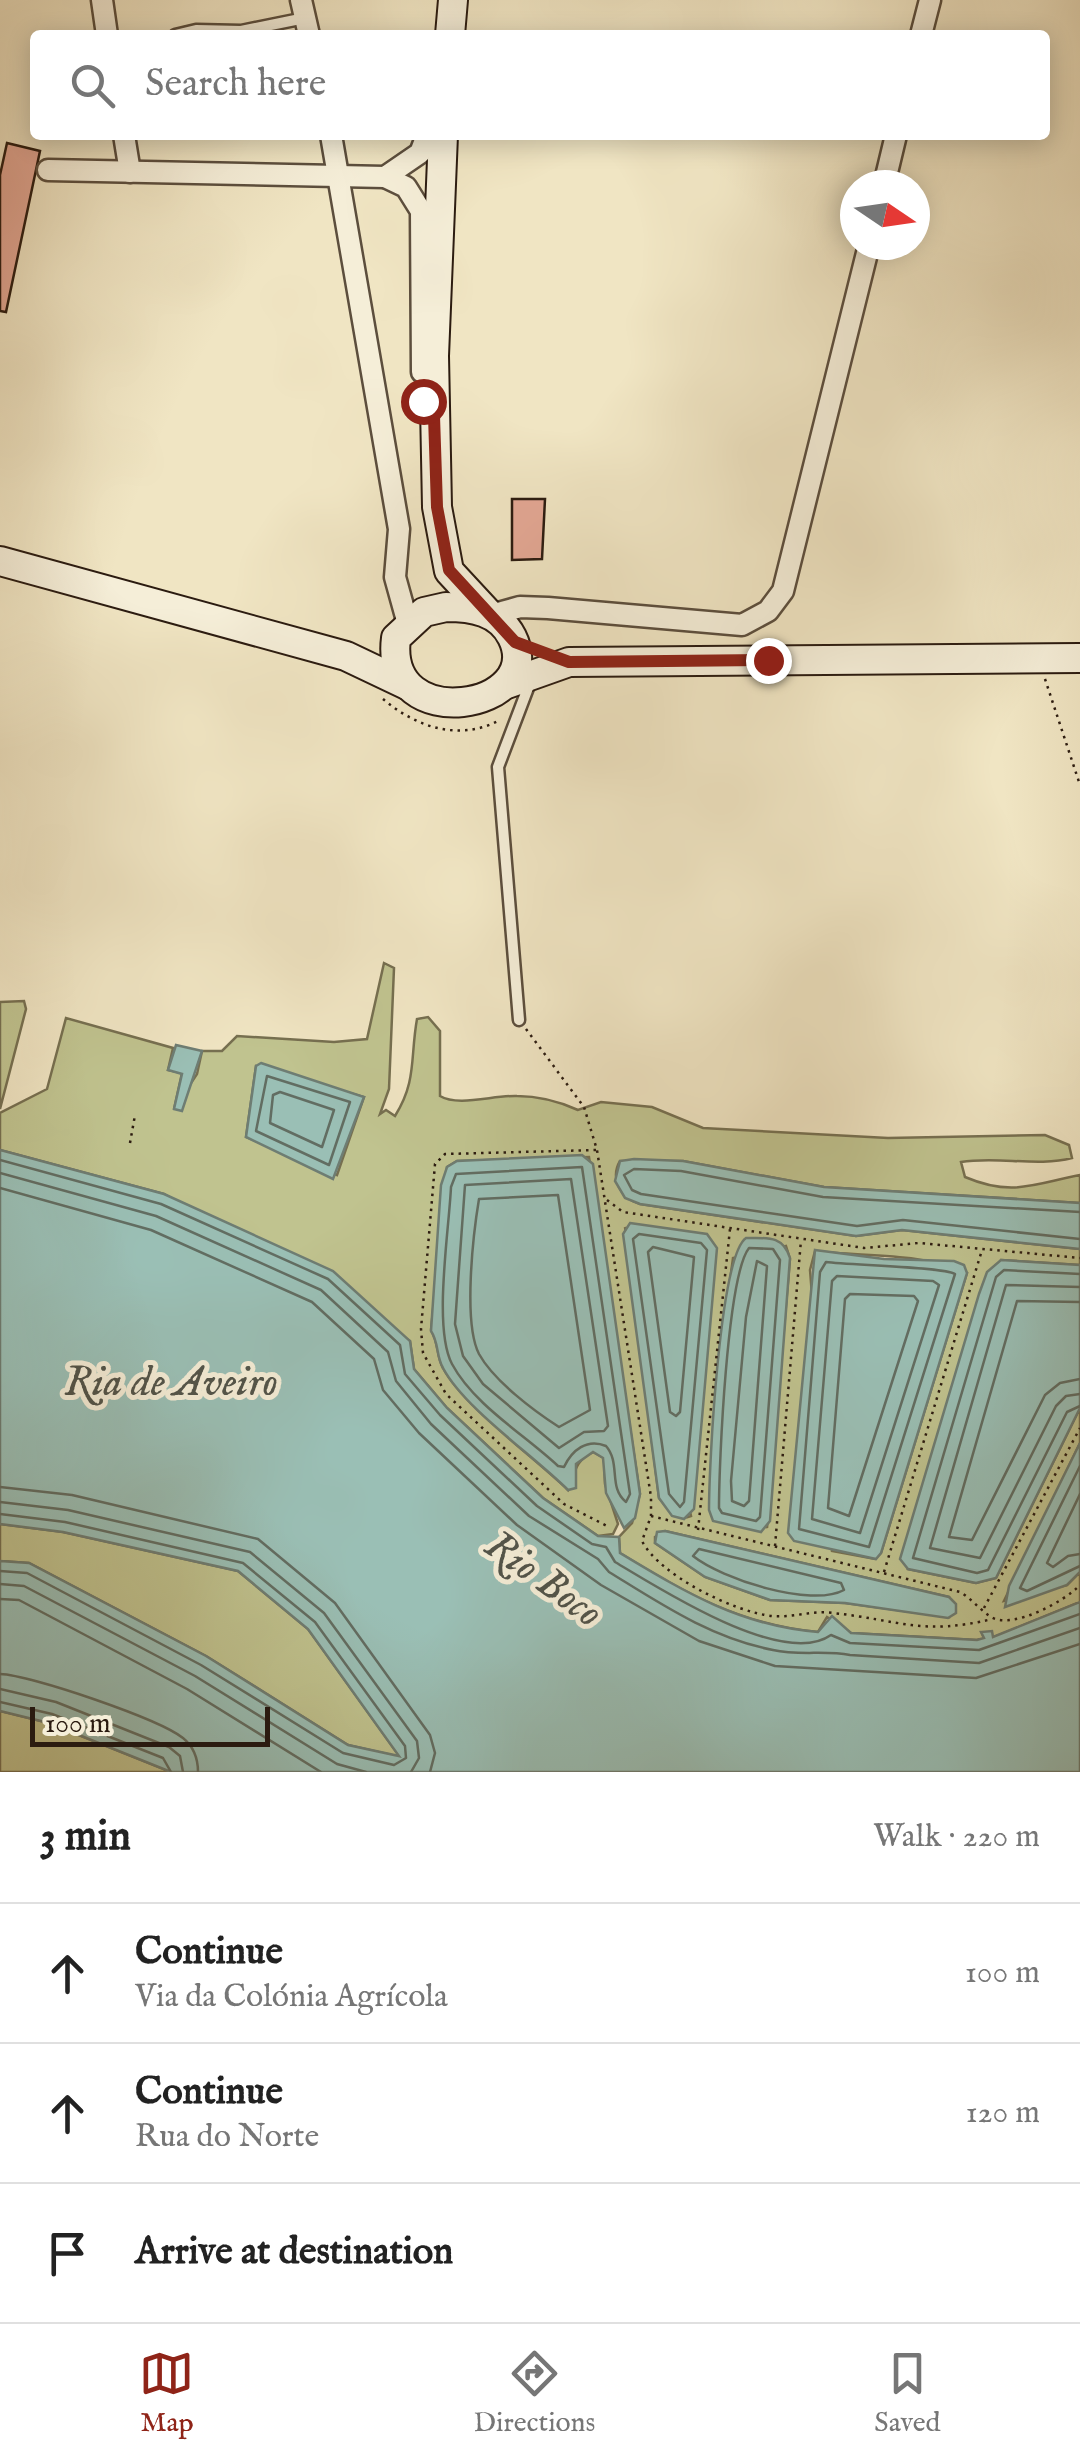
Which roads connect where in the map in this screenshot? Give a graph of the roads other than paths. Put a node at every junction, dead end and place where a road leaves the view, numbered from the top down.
1 (102, 0) edge
2 (452, 0) edge
3 (930, 0) edge
4 (305, 18) edge
5 (276, 29) edge
6 (107, 30) edge
7 (449, 30) edge
8 (922, 30) edge
9 (125, 140) edge
10 (332, 140) edge
11 (425, 140) edge
12 (443, 140) edge
13 (895, 140) edge
14 (48, 170) dead end
15 (888, 170) edge
16 (130, 172) junction
17 (385, 177) junction
18 (340, 178) junction
19 (865, 260) edge
20 (434, 416) junction
21 (437, 507) junction
22 (0, 561) edge
23 (409, 624) junction
24 (500, 625) junction
25 (346, 656) junction
26 (1080, 658) edge
27 (569, 662) junction
28 (534, 674) junction
29 (507, 684) junction
30 (407, 685) junction
31 (520, 1020) road end

1 - 6 street
2 - 7 main road
3 - 8 street
4 - 5 lane
9 - 16 street
10 - 18 street
11 - 17 street
12 - 20 main road
13 - 15 street
14 - 16 street
16 - 18 street
17 - 18 street
17 - 20 street
18 - 23 street
19 - 24 street
20 - 21 main road
21 - 23 main road
21 - 24 main road
22 - 25 main road
23 - 24 main road
23 - 25 main road
23 - 30 main road
24 - 27 main road
24 - 29 main road
25 - 30 main road
26 - 27 main road
27 - 28 main road
28 - 29 main road
28 - 31 lane
29 - 30 main road

